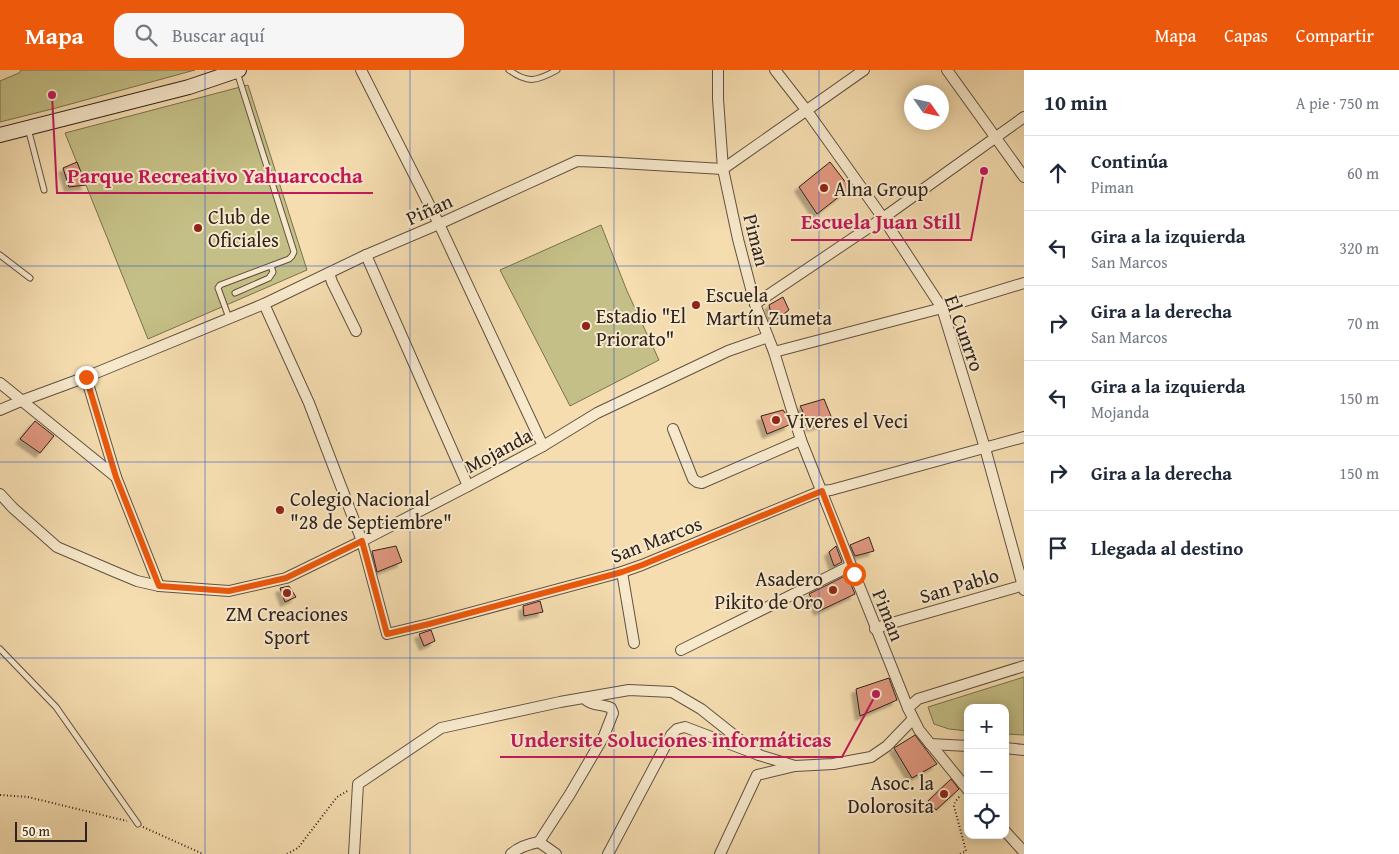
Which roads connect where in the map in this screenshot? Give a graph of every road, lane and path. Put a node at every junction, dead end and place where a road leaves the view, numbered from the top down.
1 (361, 70) edge
2 (509, 70) edge
3 (557, 70) edge
4 (718, 70) edge
5 (775, 70) edge
6 (864, 70) edge
7 (947, 70) edge
8 (238, 71) edge
9 (807, 111) junction
10 (1024, 116) edge
11 (28, 128) junction
12 (0, 135) edge
13 (996, 137) junction
14 (723, 169) junction
15 (1024, 177) edge
16 (44, 190) dead end
17 (883, 218) junction
18 (439, 224) junction
19 (0, 255) edge
20 (366, 255) junction
21 (271, 266) junction
22 (330, 273) junction
23 (30, 278) dead end
24 (1024, 283) edge
25 (235, 293) dead end
26 (264, 304) junction
27 (755, 304) junction
28 (942, 308) junction
29 (229, 318) junction
30 (356, 331) dead end
31 (768, 336) junction
32 (774, 352) junction
33 (86, 377) junction
34 (0, 383) edge
35 (21, 401) junction
36 (0, 410) edge
37 (673, 429) dead end
38 (1024, 437) edge
39 (801, 440) junction
40 (543, 446) junction
41 (985, 448) junction
42 (116, 477) junction
43 (468, 486) junction
44 (822, 491) junction
45 (0, 494) edge
46 (362, 541) junction
47 (850, 566) junction
48 (622, 572) junction
49 (159, 586) junction
50 (1024, 587) edge
51 (875, 629) junction
52 (634, 644) dead end
53 (0, 649) edge
54 (681, 650) dead end
55 (1024, 666) edge
56 (584, 698) junction
57 (908, 708) junction
58 (914, 719) junction
59 (930, 744) junction
60 (964, 746) edge
61 (1009, 748) edge
62 (1024, 750) edge
63 (759, 756) junction
64 (795, 766) junction
65 (358, 784) junction
66 (964, 785) edge
67 (964, 792) edge
68 (0, 795) edge
69 (138, 824) junction
70 (1009, 835) edge
71 (539, 842) junction
72 (1024, 852) edge
73 (203, 854) edge
74 (287, 854) edge
75 (354, 854) edge
76 (511, 854) edge
77 (556, 854) edge
78 (608, 854) edge
79 (720, 854) edge
80 (960, 854) edge

1 - 18 street
2 - 3 lane
4 - 14 street, Piman
5 - 9 street, El Cunrro
6 - 9 street
7 - 13 street
8 - 11 street
8 - 21 lane
9 - 14 street
9 - 17 street, El Cunrro
10 - 13 street
11 - 12 street
11 - 16 lane
13 - 15 street
13 - 17 street
14 - 18 street, Piñan
14 - 27 street, Piman
17 - 27 street
17 - 28 street, El Cunrro
18 - 20 street, Piñan
18 - 40 street
19 - 23 lane
20 - 22 street, Piñan
20 - 43 street
21 - 25 lane
21 - 29 lane
22 - 26 street, Piñan
22 - 30 street
24 - 28 street
26 - 29 street, Piñan
26 - 46 street
27 - 31 street, Piman
28 - 32 street
28 - 41 street, El Cunrro
29 - 33 street, Piñan
31 - 32 street, Piman
31 - 40 street, Mojanda
32 - 39 street, Piman
33 - 35 street, Piñan
33 - 42 street
34 - 35 street
35 - 36 street, Piñan
35 - 42 street
37 - 39 street
38 - 41 street, San Marcos
39 - 44 street, Piman
40 - 43 street, Mojanda
41 - 44 street, San Marcos
41 - 50 street, El Cunrro
42 - 49 street
43 - 46 street, Mojanda
44 - 47 street, Piman
44 - 48 street, San Marcos
45 - 49 street, Mojanda
46 - 48 street, San Marcos
46 - 49 street, Mojanda
47 - 51 street, Piman
47 - 54 street
48 - 52 street
50 - 51 street, San Pablo
51 - 57 street, Piman
53 - 69 lane
55 - 57 street
56 - 63 street
56 - 65 street
56 - 71 street
57 - 58 street, Piman
58 - 59 street, Piman
58 - 64 street
59 - 60 street
59 - 66 street, Piman
61 - 62 street
63 - 64 street
63 - 78 street
64 - 79 street
65 - 74 path
65 - 75 street
67 - 80 path
68 - 69 path
69 - 73 path
70 - 72 street
71 - 76 street
71 - 77 street

